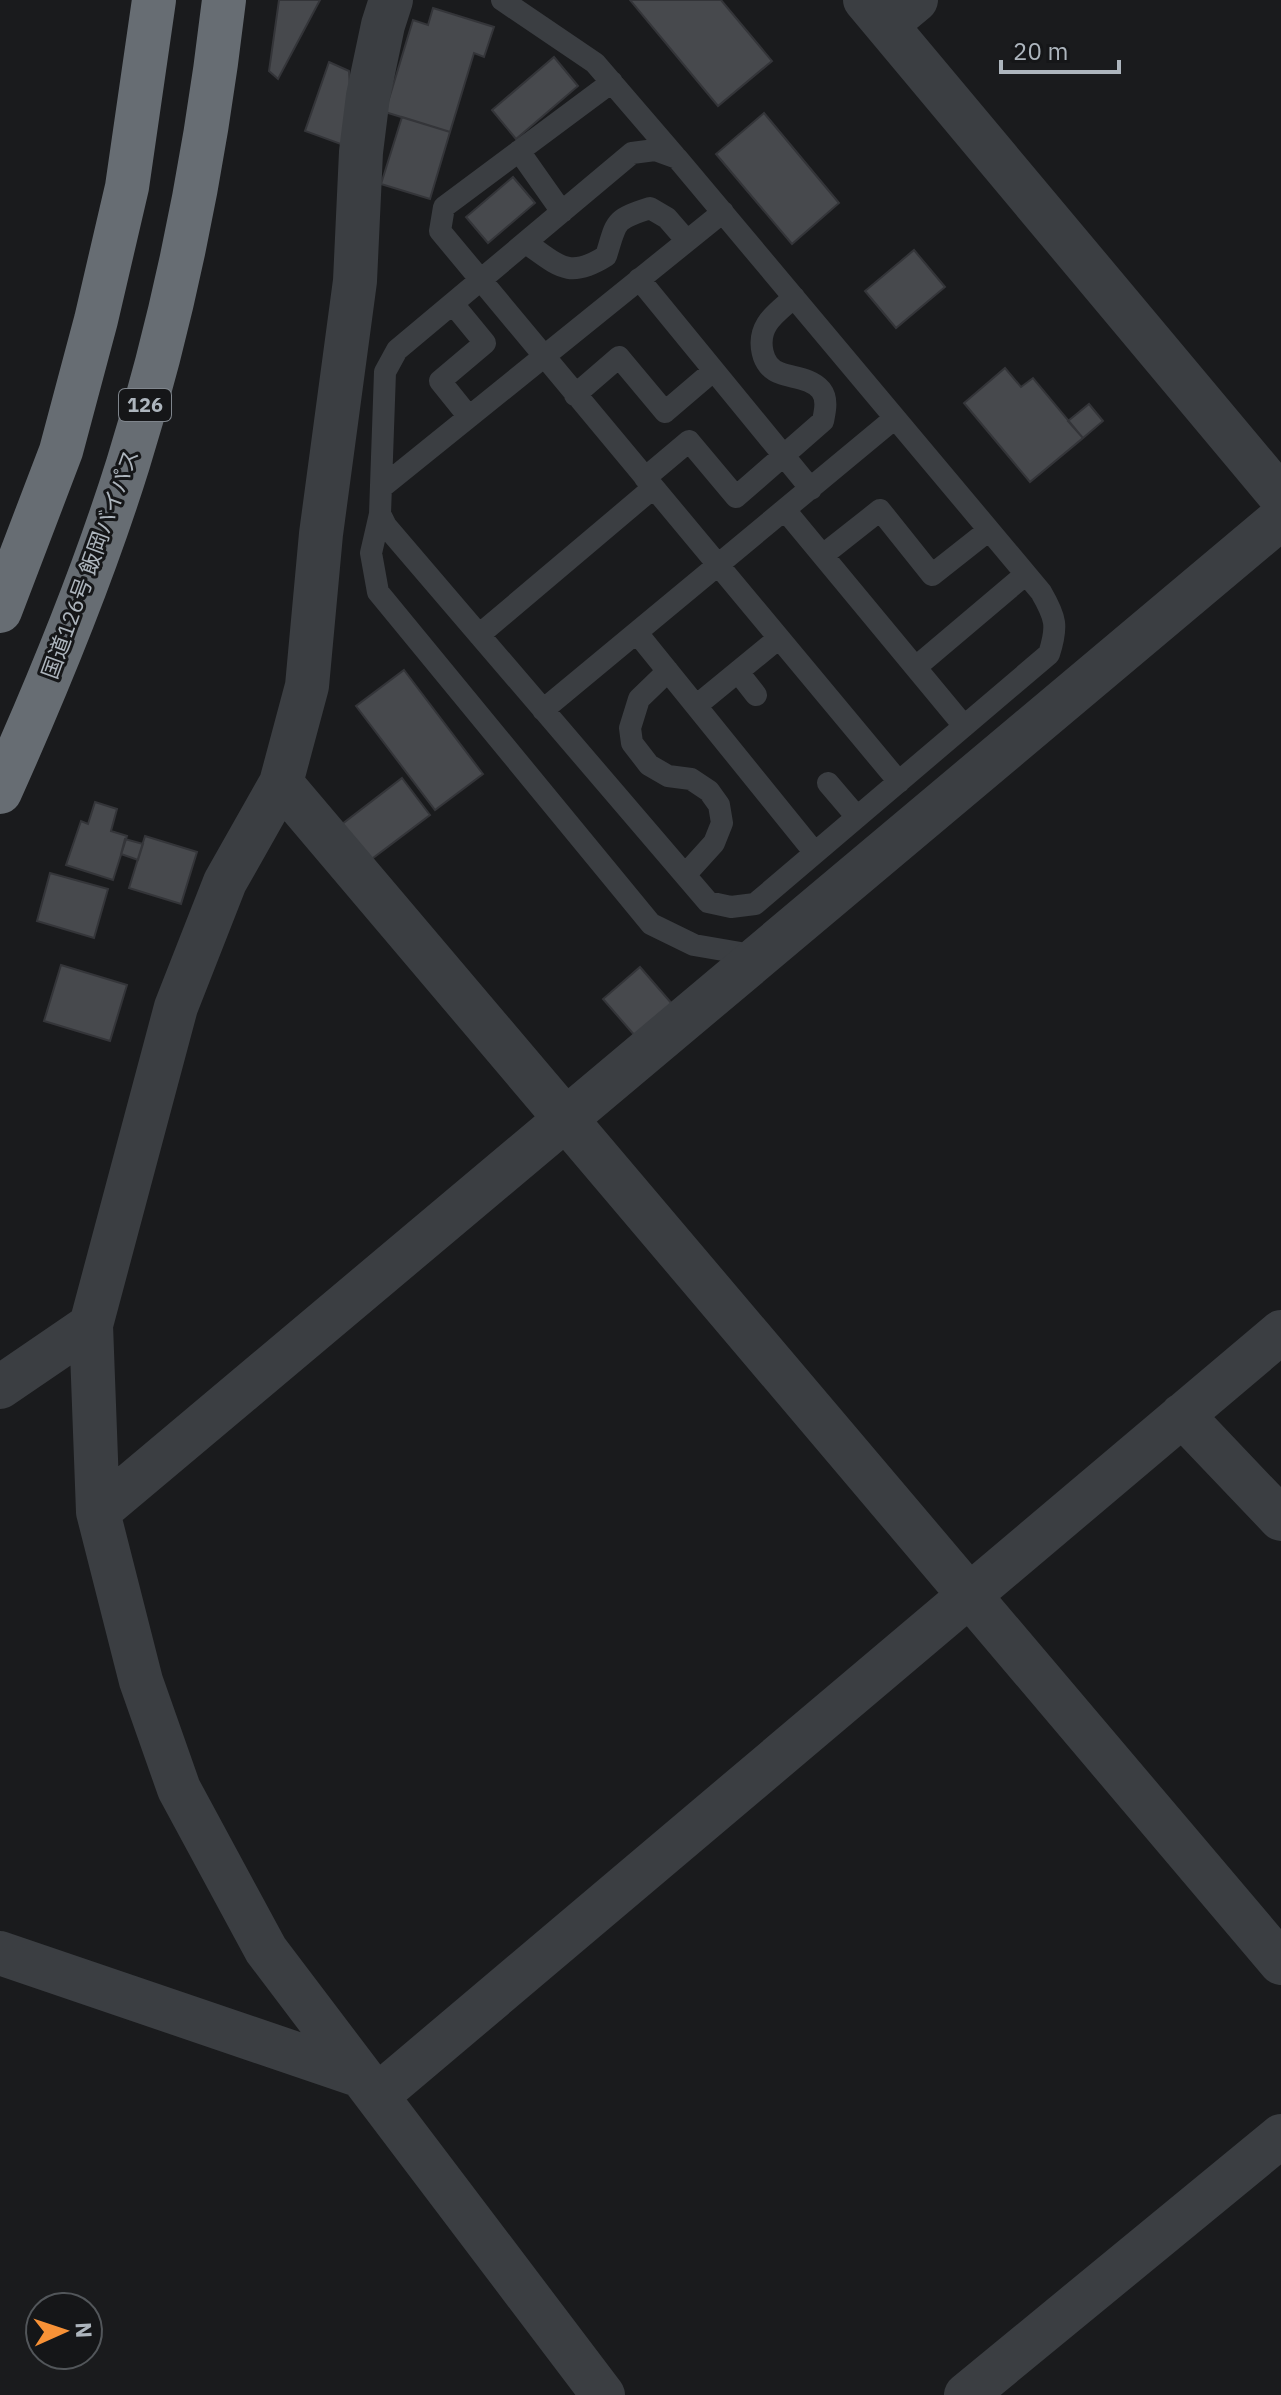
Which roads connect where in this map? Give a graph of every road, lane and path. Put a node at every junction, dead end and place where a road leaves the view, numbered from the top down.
1 (154, 0) edge
2 (224, 0) edge
3 (391, 0) edge
4 (502, 0) edge
5 (889, 8) edge
6 (612, 82) junction
7 (519, 151) junction
8 (677, 158) junction
9 (562, 212) junction
10 (723, 212) junction
11 (687, 241) junction
12 (526, 243) junction
13 (639, 279) junction
14 (481, 280) junction
15 (794, 297) junction
16 (453, 304) junction
17 (544, 356) junction
18 (713, 371) junction
19 (575, 395) junction
20 (469, 417) junction
21 (895, 418) junction
22 (784, 457) junction
23 (649, 483) junction
24 (381, 488) junction
25 (811, 489) junction
26 (1281, 497) edge
27 (785, 510) junction
28 (380, 514) junction
29 (1281, 518) edge
30 (989, 530) junction
31 (823, 555) junction
32 (719, 566) junction
33 (1026, 574) junction
34 (0, 611) edge
35 (637, 633) junction
36 (479, 635) junction
37 (779, 638) junction
38 (916, 667) junction
39 (668, 671) junction
40 (738, 672) junction
41 (756, 695) dead end
42 (696, 706) junction
43 (543, 710) junction
44 (964, 726) junction
45 (899, 782) junction
46 (281, 783) junction
47 (828, 783) dead end
48 (0, 792) edge
49 (857, 817) junction
50 (815, 853) junction
51 (685, 875) junction
52 (760, 956) junction
53 (566, 1119) junction
54 (91, 1325) junction
55 (1281, 1332) edge
56 (0, 1387) edge
57 (1182, 1415) junction
58 (98, 1512) junction
59 (1281, 1519) edge
60 (969, 1595) junction
61 (0, 1953) edge
62 (1281, 1963) edge
63 (369, 2086) junction
64 (1281, 2136) edge
65 (603, 2395) edge
66 (966, 2395) edge

1 - 34 highway
2 - 48 highway, 国道126号 飯岡バイパス / 126
3 - 46 street
4 - 6 lane
5 - 26 street
6 - 7 lane
6 - 8 lane
7 - 9 lane
7 - 14 lane
8 - 9 lane
8 - 10 lane
9 - 12 lane
10 - 11 lane
10 - 15 lane
11 - 12 lane
11 - 13 lane
12 - 14 lane
13 - 17 lane
13 - 18 lane
14 - 16 lane
14 - 17 lane
15 - 21 lane
15 - 22 lane
16 - 20 lane
16 - 24 lane
17 - 19 lane
17 - 20 lane
18 - 19 lane
18 - 22 lane
19 - 23 lane
20 - 24 lane
21 - 25 lane
21 - 30 lane
22 - 23 lane
22 - 25 lane
23 - 32 lane
23 - 36 lane
24 - 28 lane
25 - 27 lane
27 - 31 lane
27 - 32 lane
28 - 36 lane
28 - 52 lane
29 - 52 street
30 - 31 lane
30 - 33 lane
31 - 38 lane
32 - 35 lane
32 - 37 lane
33 - 38 lane
33 - 44 lane
35 - 39 lane
35 - 43 lane
36 - 43 lane
37 - 40 lane
37 - 45 lane
38 - 44 lane
39 - 42 lane
39 - 51 lane
40 - 41 lane
40 - 42 lane
42 - 50 lane
43 - 51 lane
44 - 45 lane
45 - 49 lane
46 - 53 street
46 - 54 street
47 - 49 lane
49 - 50 lane
50 - 51 lane
52 - 53 street
53 - 58 street
53 - 60 street
54 - 56 street
54 - 58 street
55 - 57 street
57 - 59 street
57 - 60 street
58 - 63 street
60 - 62 street
60 - 63 street
61 - 63 street
63 - 65 street
64 - 66 street

